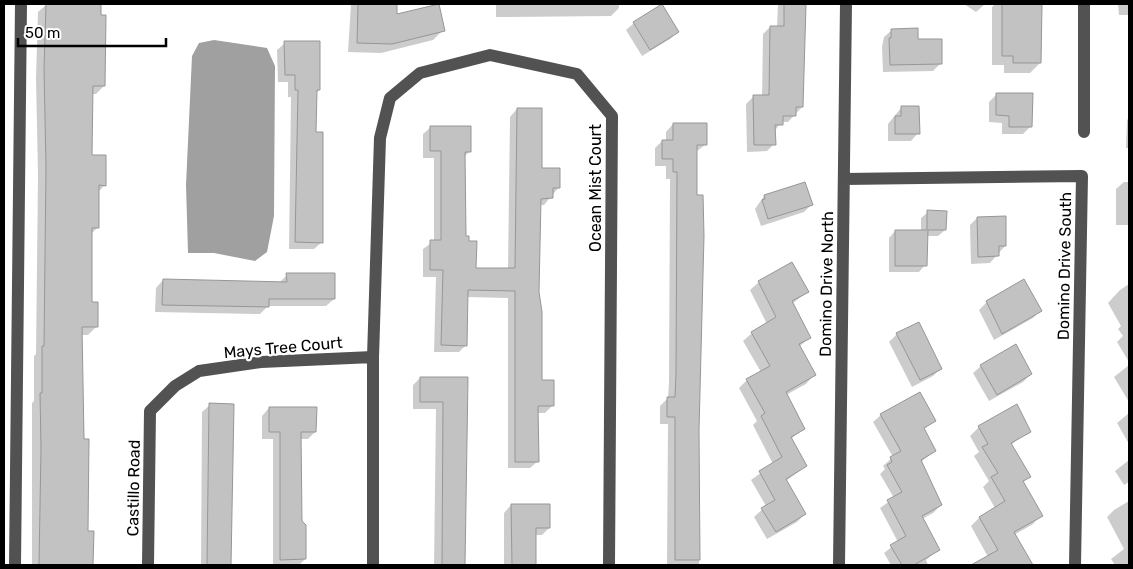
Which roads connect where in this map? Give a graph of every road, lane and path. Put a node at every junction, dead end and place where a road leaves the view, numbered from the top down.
1 (21, 4) edge
2 (846, 4) edge
3 (1084, 4) edge
4 (1084, 132) dead end
5 (844, 179) junction
6 (373, 357) junction
7 (150, 411) joint
8 (15, 565) edge
9 (148, 565) edge
10 (373, 565) edge
11 (610, 565) edge
12 (839, 565) edge
13 (1075, 565) edge

1 - 8 street
2 - 5 street, Domino Drive North
3 - 4 street
5 - 12 street, Domino Drive North
5 - 13 street, Domino Drive South
6 - 7 street, Mays Tree Court
6 - 10 street, Ocean Mist Court
6 - 11 street, Ocean Mist Court
7 - 9 street, Castillo Road

